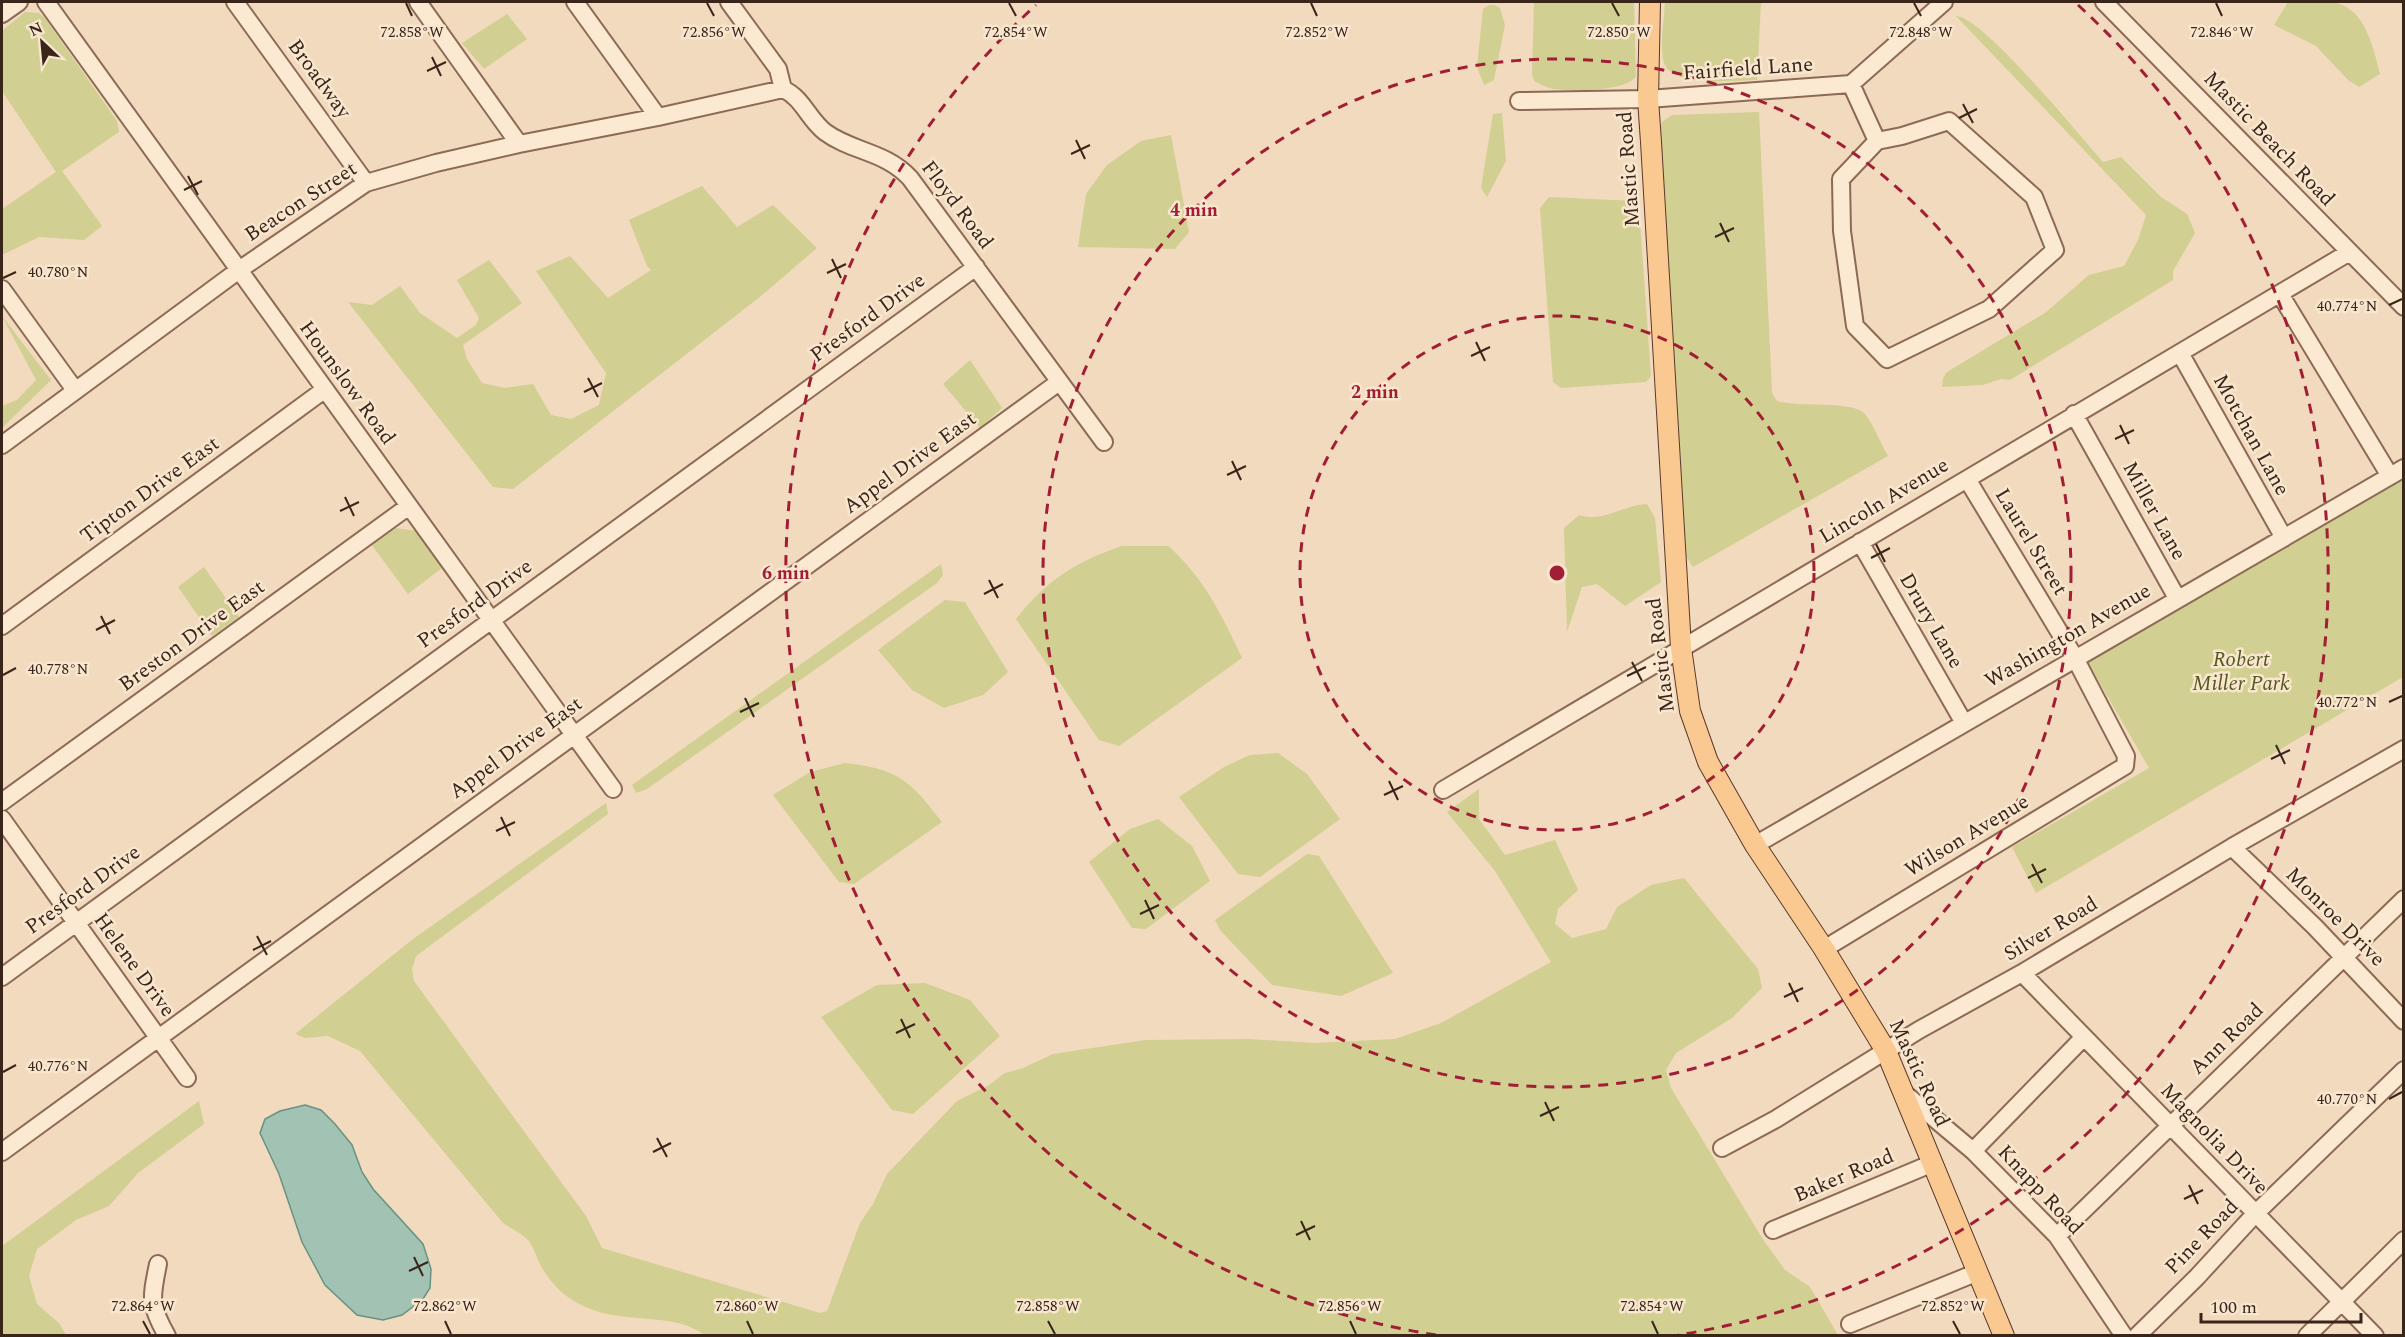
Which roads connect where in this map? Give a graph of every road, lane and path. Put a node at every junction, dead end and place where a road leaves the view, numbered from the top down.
1 (19, 2) edge
2 (46, 2) edge
3 (235, 2) edge
4 (418, 2) edge
5 (575, 2) edge
6 (729, 2) edge
7 (1650, 2) edge
8 (1944, 2) edge
9 (2104, 2) edge
10 (2, 14) edge
11 (1851, 84) junction
12 (783, 89) junction
13 (1648, 99) junction
14 (1519, 101) dead end
15 (658, 117) junction
16 (1877, 141) junction
17 (519, 144) junction
18 (366, 183) junction
19 (2348, 253) junction
20 (976, 267) junction
21 (239, 270) junction
22 (2, 289) edge
23 (2280, 294) junction
24 (2403, 307) edge
25 (2180, 353) junction
26 (1059, 382) junction
27 (75, 390) junction
28 (324, 390) junction
29 (2074, 414) junction
30 (1104, 442) dead end
31 (2, 445) edge
32 (2396, 472) edge
33 (1967, 478) junction
34 (409, 506) junction
35 (2284, 538) junction
36 (1860, 542) junction
37 (2177, 598) junction
38 (492, 619) junction
39 (2, 626) edge
40 (1681, 648) junction
41 (2075, 658) junction
42 (1964, 723) junction
43 (575, 733) junction
44 (2403, 749) edge
45 (2126, 756) joint
46 (614, 789) dead end
47 (1443, 790) dead end
48 (2, 802) edge
49 (2, 819) edge
50 (1755, 845) junction
51 (2232, 847) junction
52 (2403, 899) edge
53 (76, 923) junction
54 (1824, 949) junction
55 (2344, 957) junction
56 (2022, 973) junction
57 (2, 977) edge
58 (2403, 1021) edge
59 (158, 1037) junction
60 (2083, 1038) junction
61 (1886, 1051) junction
62 (2403, 1070) edge
63 (187, 1078) dead end
64 (1904, 1093) junction
65 (2171, 1125) junction
66 (1722, 1148) dead end
67 (1973, 1151) junction
68 (2, 1152) edge
69 (1933, 1163) junction
70 (2255, 1214) junction
71 (1773, 1230) dead end
72 (2057, 1236) junction
73 (2403, 1239) edge
74 (158, 1264) dead end
75 (1978, 1272) junction
76 (2341, 1301) junction
77 (1850, 1324) dead end
78 (166, 1335) edge
79 (2004, 1335) edge
80 (2124, 1335) edge
81 (2137, 1335) edge
82 (2307, 1335) edge
83 (2375, 1335) edge

1 - 10 street
2 - 21 street, Hounslow Road
3 - 18 street, Broadway
4 - 17 street
5 - 15 street
6 - 12 street
7 - 13 main road, Mastic Road
8 - 11 street
9 - 19 street, Mastic Beach Road
11 - 13 street, Fairfield Lane
11 - 16 street
12 - 15 street, Beacon Street
12 - 20 street, Floyd Road
13 - 14 street, Fairfield Lane
13 - 40 main road, Mastic Road
15 - 17 street, Beacon Street
16 - 16 street
17 - 18 street, Beacon Street
18 - 21 street, Beacon Street
19 - 23 street, Lincoln Avenue
19 - 24 street, Mastic Beach Road
20 - 26 street, Floyd Road
20 - 38 street, Presford Drive
21 - 27 street, Beacon Street
21 - 28 street, Hounslow Road
22 - 27 street
23 - 25 street, Lincoln Avenue
23 - 32 street
25 - 29 street, Lincoln Avenue
25 - 35 street, Motchan Lane
26 - 30 street, Floyd Road
26 - 43 street, Appel Drive East
27 - 31 street, Beacon Street
28 - 34 street, Hounslow Road
28 - 39 street, Tipton Drive East
29 - 33 street, Lincoln Avenue
29 - 37 street, Miller Lane
32 - 35 street, Washington Avenue
33 - 36 street, Lincoln Avenue
33 - 41 street, Laurel Street
34 - 38 street, Hounslow Road
34 - 48 street, Breston Drive East
35 - 37 street, Washington Avenue
36 - 40 street, Lincoln Avenue
36 - 42 street, Drury Lane
37 - 41 street, Washington Avenue
38 - 43 street, Hounslow Road
38 - 53 street, Presford Drive
40 - 47 street, Lincoln Avenue
40 - 50 main road, Mastic Road
41 - 42 street, Washington Avenue
41 - 45 street, Laurel Street
42 - 50 street, Washington Avenue
43 - 46 street, Hounslow Road
43 - 59 street, Appel Drive East
44 - 51 street, Silver Road
45 - 54 street, Wilson Avenue
49 - 53 street, Helene Drive
50 - 54 main road, Mastic Road
51 - 55 street, Monroe Drive
51 - 56 street, Silver Road
52 - 55 street, Ann Road
53 - 57 street, Presford Drive
53 - 59 street, Helene Drive
54 - 61 main road, Mastic Road
55 - 58 street, Monroe Drive
55 - 65 street, Ann Road
56 - 60 street, Magnolia Drive
56 - 61 street, Silver Road
59 - 63 street, Helene Drive
59 - 68 street, Appel Drive East
60 - 65 street, Magnolia Drive
60 - 67 street
61 - 64 main road, Mastic Road
61 - 66 street, Silver Road
62 - 70 street, Pine Road
64 - 67 street, Knapp Road
64 - 69 main road, Mastic Road
65 - 70 street, Magnolia Drive
65 - 72 street, Ann Road
67 - 72 street, Knapp Road
69 - 71 street, Baker Road
69 - 75 main road, Mastic Road
70 - 76 street, Magnolia Drive
70 - 81 street, Pine Road
72 - 80 street, Knapp Road
73 - 76 street
74 - 78 street
75 - 77 street
75 - 79 main road, Mastic Road
76 - 82 street
76 - 83 street, Magnolia Drive

